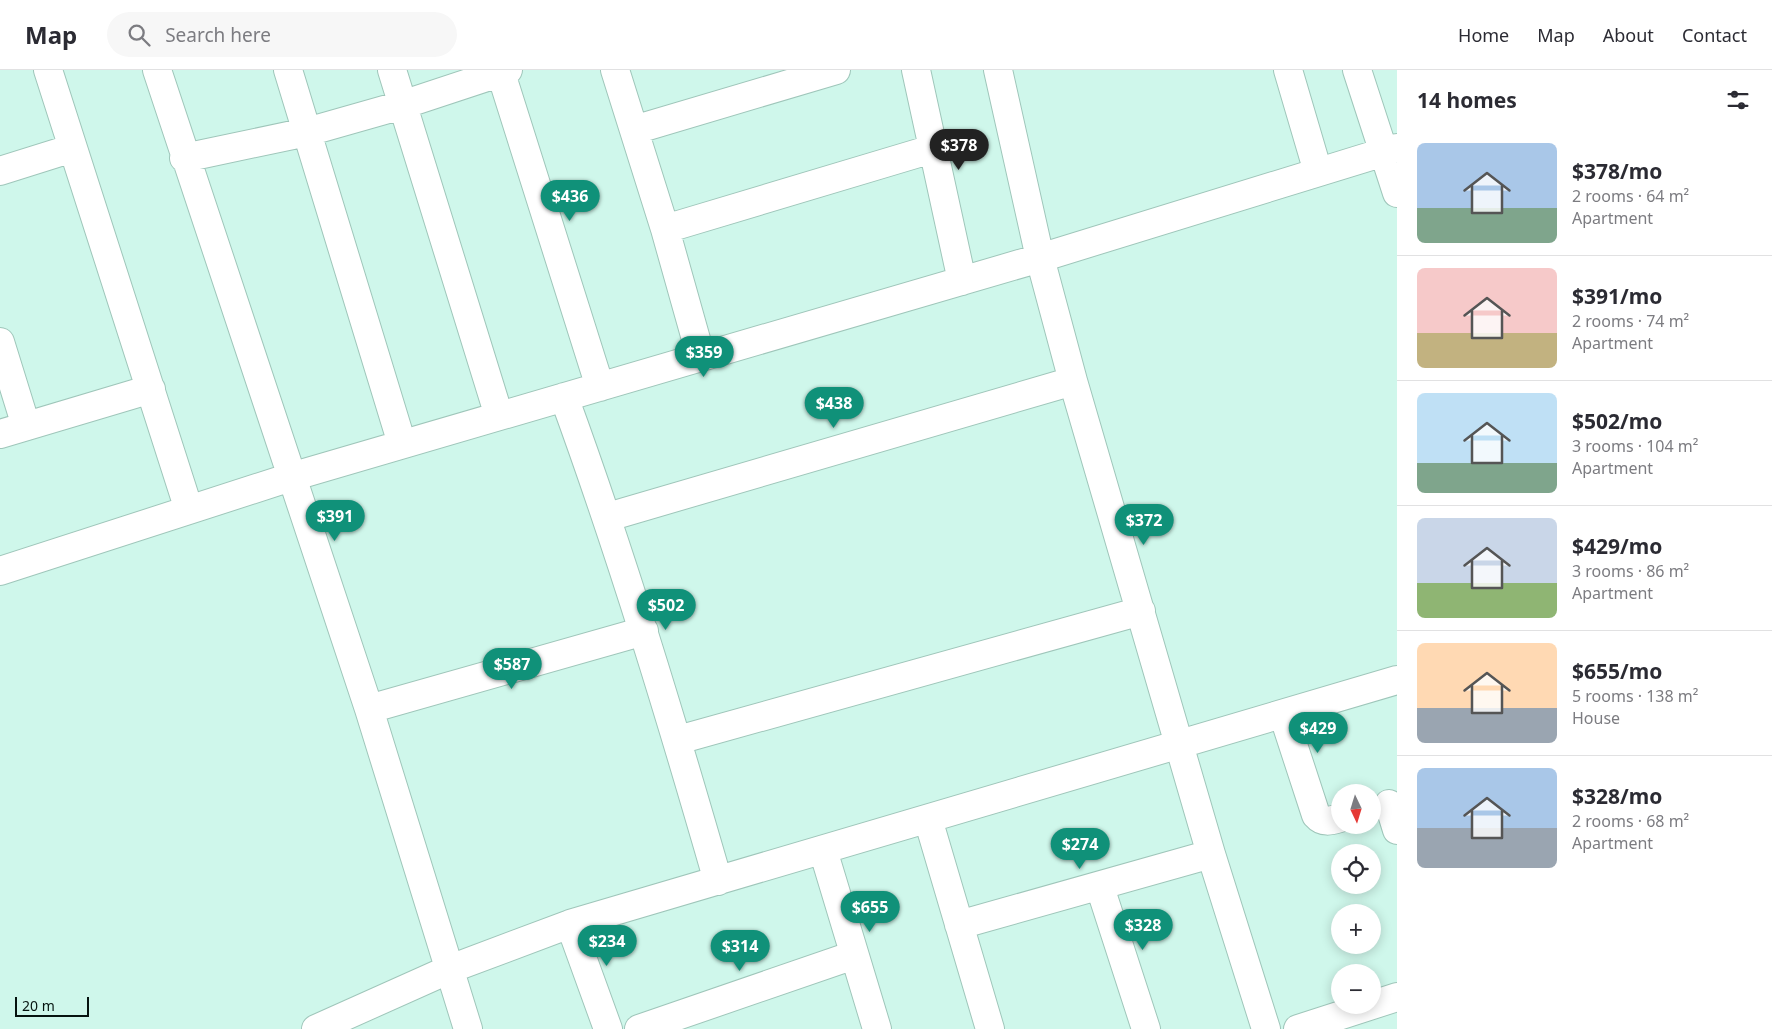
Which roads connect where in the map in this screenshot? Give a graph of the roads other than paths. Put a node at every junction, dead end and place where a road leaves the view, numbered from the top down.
1 (48, 70) edge
2 (157, 70) edge
3 (288, 70) edge
4 (392, 70) edge
5 (615, 70) edge
6 (836, 70) edge
7 (916, 70) edge
8 (998, 70) edge
9 (1288, 70) edge
10 (1357, 70) edge
11 (503, 71) edge
12 (402, 104) junction
13 (634, 130) junction
14 (307, 132) junction
15 (74, 148) junction
16 (932, 149) junction
17 (1390, 150) edge
18 (184, 158) junction
19 (0, 171) edge
20 (1318, 172) junction
21 (1397, 193) edge
22 (664, 229) junction
23 (1040, 258) junction
24 (962, 281) junction
25 (0, 342) edge
26 (701, 357) junction
27 (1073, 381) junction
28 (600, 387) junction
29 (151, 389) junction
30 (564, 397) junction
31 (499, 416) junction
32 (26, 426) junction
33 (0, 434) edge
34 (402, 444) junction
35 (291, 477) junction
36 (190, 510) junction
37 (608, 517) junction
38 (0, 571) edge
39 (1141, 611) junction
40 (644, 631) junction
41 (1397, 680) edge
42 (369, 708) junction
43 (1283, 714) junction
44 (678, 740) junction
45 (1179, 745) junction
46 (928, 819) junction
47 (1331, 820) edge
48 (823, 850) junction
49 (1211, 854) junction
50 (718, 881) junction
51 (1100, 887) junction
52 (570, 924) junction
53 (959, 925) junction
54 (854, 955) junction
55 (450, 969) junction
56 (1397, 997) edge
57 (681, 1022) edge
58 (316, 1029) edge
59 (468, 1029) edge
60 (608, 1029) edge
61 (639, 1029) edge
62 (877, 1029) edge
63 (990, 1029) edge
64 (1146, 1029) edge
65 (1266, 1029) edge
66 (1298, 1029) edge

1 - 15 street
2 - 18 street
3 - 14 street
4 - 12 street
5 - 13 street
6 - 13 street
7 - 16 street
8 - 23 street
9 - 20 street
10 - 17 street
11 - 12 street
11 - 28 street
12 - 14 street
12 - 31 street
13 - 22 street
14 - 18 street
14 - 34 street
15 - 19 street
15 - 29 street
16 - 22 street
16 - 24 street
17 - 20 street
17 - 21 street
18 - 35 street
20 - 23 street
22 - 26 street
23 - 24 street
23 - 27 street
24 - 26 street
25 - 32 street
26 - 28 street
27 - 37 street
27 - 39 street
28 - 30 street
29 - 32 street
29 - 36 street
30 - 31 street
30 - 37 street
31 - 34 street
32 - 33 street
34 - 35 street
35 - 36 street
35 - 42 street
36 - 38 street
37 - 40 street
39 - 44 street
39 - 45 street
40 - 42 street
40 - 44 street
41 - 43 street
42 - 55 street
43 - 45 street
43 - 47 street
44 - 50 street
45 - 46 street
45 - 49 street
46 - 48 street
46 - 53 street
48 - 50 street
48 - 54 street
49 - 51 street
49 - 65 street
50 - 52 street
51 - 53 street
51 - 64 street
52 - 55 street
52 - 60 street
53 - 63 street
54 - 57 street
54 - 62 street
55 - 58 street
55 - 59 street
56 - 66 street
57 - 61 street

